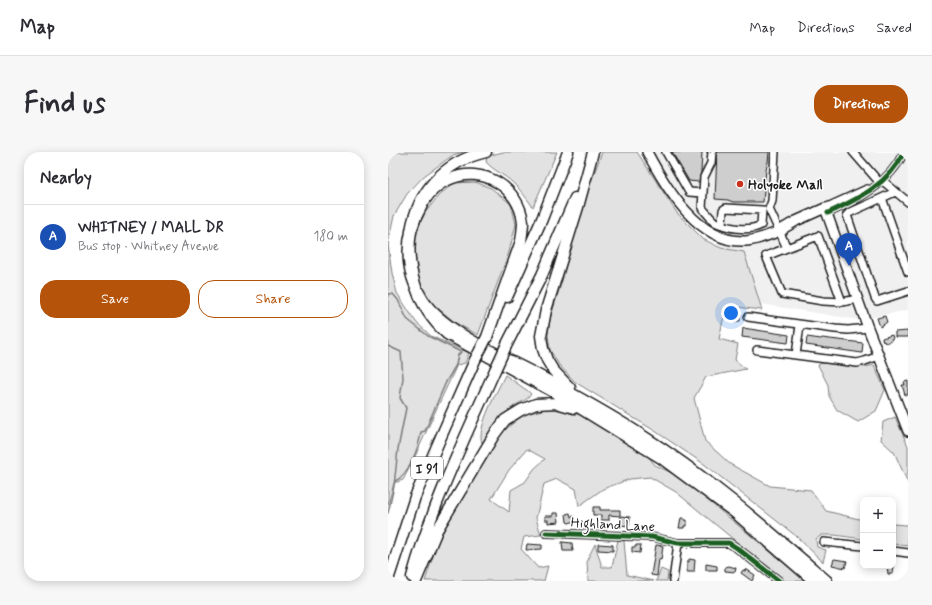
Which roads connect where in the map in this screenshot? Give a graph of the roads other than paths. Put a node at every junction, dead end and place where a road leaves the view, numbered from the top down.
1 (486, 152) edge
2 (568, 152) edge
3 (592, 152) edge
4 (647, 152) edge
5 (666, 152) edge
6 (714, 152) edge
7 (775, 152) edge
8 (853, 152) edge
9 (904, 152) edge
10 (882, 182) junction
11 (895, 192) junction
12 (703, 193) junction
13 (882, 198) junction
14 (908, 202) edge
15 (702, 208) junction
16 (766, 209) junction
17 (826, 210) junction
18 (695, 220) junction
19 (722, 224) junction
20 (779, 231) junction
21 (787, 248) junction
22 (908, 272) edge
23 (908, 291) edge
24 (858, 299) junction
25 (842, 302) junction
26 (748, 317) dead end
27 (800, 325) junction
28 (868, 328) junction
29 (488, 336) junction
30 (757, 350) dead end
31 (796, 355) junction
32 (879, 356) junction
33 (579, 397) junction
34 (588, 412) junction
35 (908, 431) edge
36 (546, 533) dead end
37 (824, 542) dead end
38 (678, 543) junction
39 (860, 546) edge
40 (896, 551) edge
41 (908, 553) edge
42 (388, 580) edge
43 (410, 581) edge
44 (416, 581) edge
45 (673, 581) edge
46 (779, 581) edge
47 (814, 581) edge
48 (827, 581) edge

1 - 34 highway
2 - 29 highway, I 91
3 - 33 highway
3 - 43 highway, I 91, bridge
4 - 18 main road
5 - 12 street
6 - 12 street
7 - 16 street
8 - 10 street
9 - 10 street
10 - 11 street
10 - 17 street
11 - 13 street
11 - 14 street
12 - 15 street
13 - 22 street
13 - 23 street
15 - 18 street
15 - 19 street
16 - 19 street
16 - 19 street
16 - 20 street
17 - 20 main road
17 - 24 main road
18 - 20 main road
20 - 21 street
21 - 25 street
21 - 25 street
24 - 25 street
24 - 28 main road
26 - 27 street
27 - 28 street
27 - 31 street
28 - 32 main road
29 - 33 highway
29 - 42 highway, I 91, bridge
30 - 31 street
31 - 32 street
32 - 35 main road
33 - 48 highway
34 - 44 highway
34 - 47 highway
36 - 38 street, Highland Lane
37 - 39 street
38 - 45 street
38 - 46 street, Highland Lane
40 - 41 street

